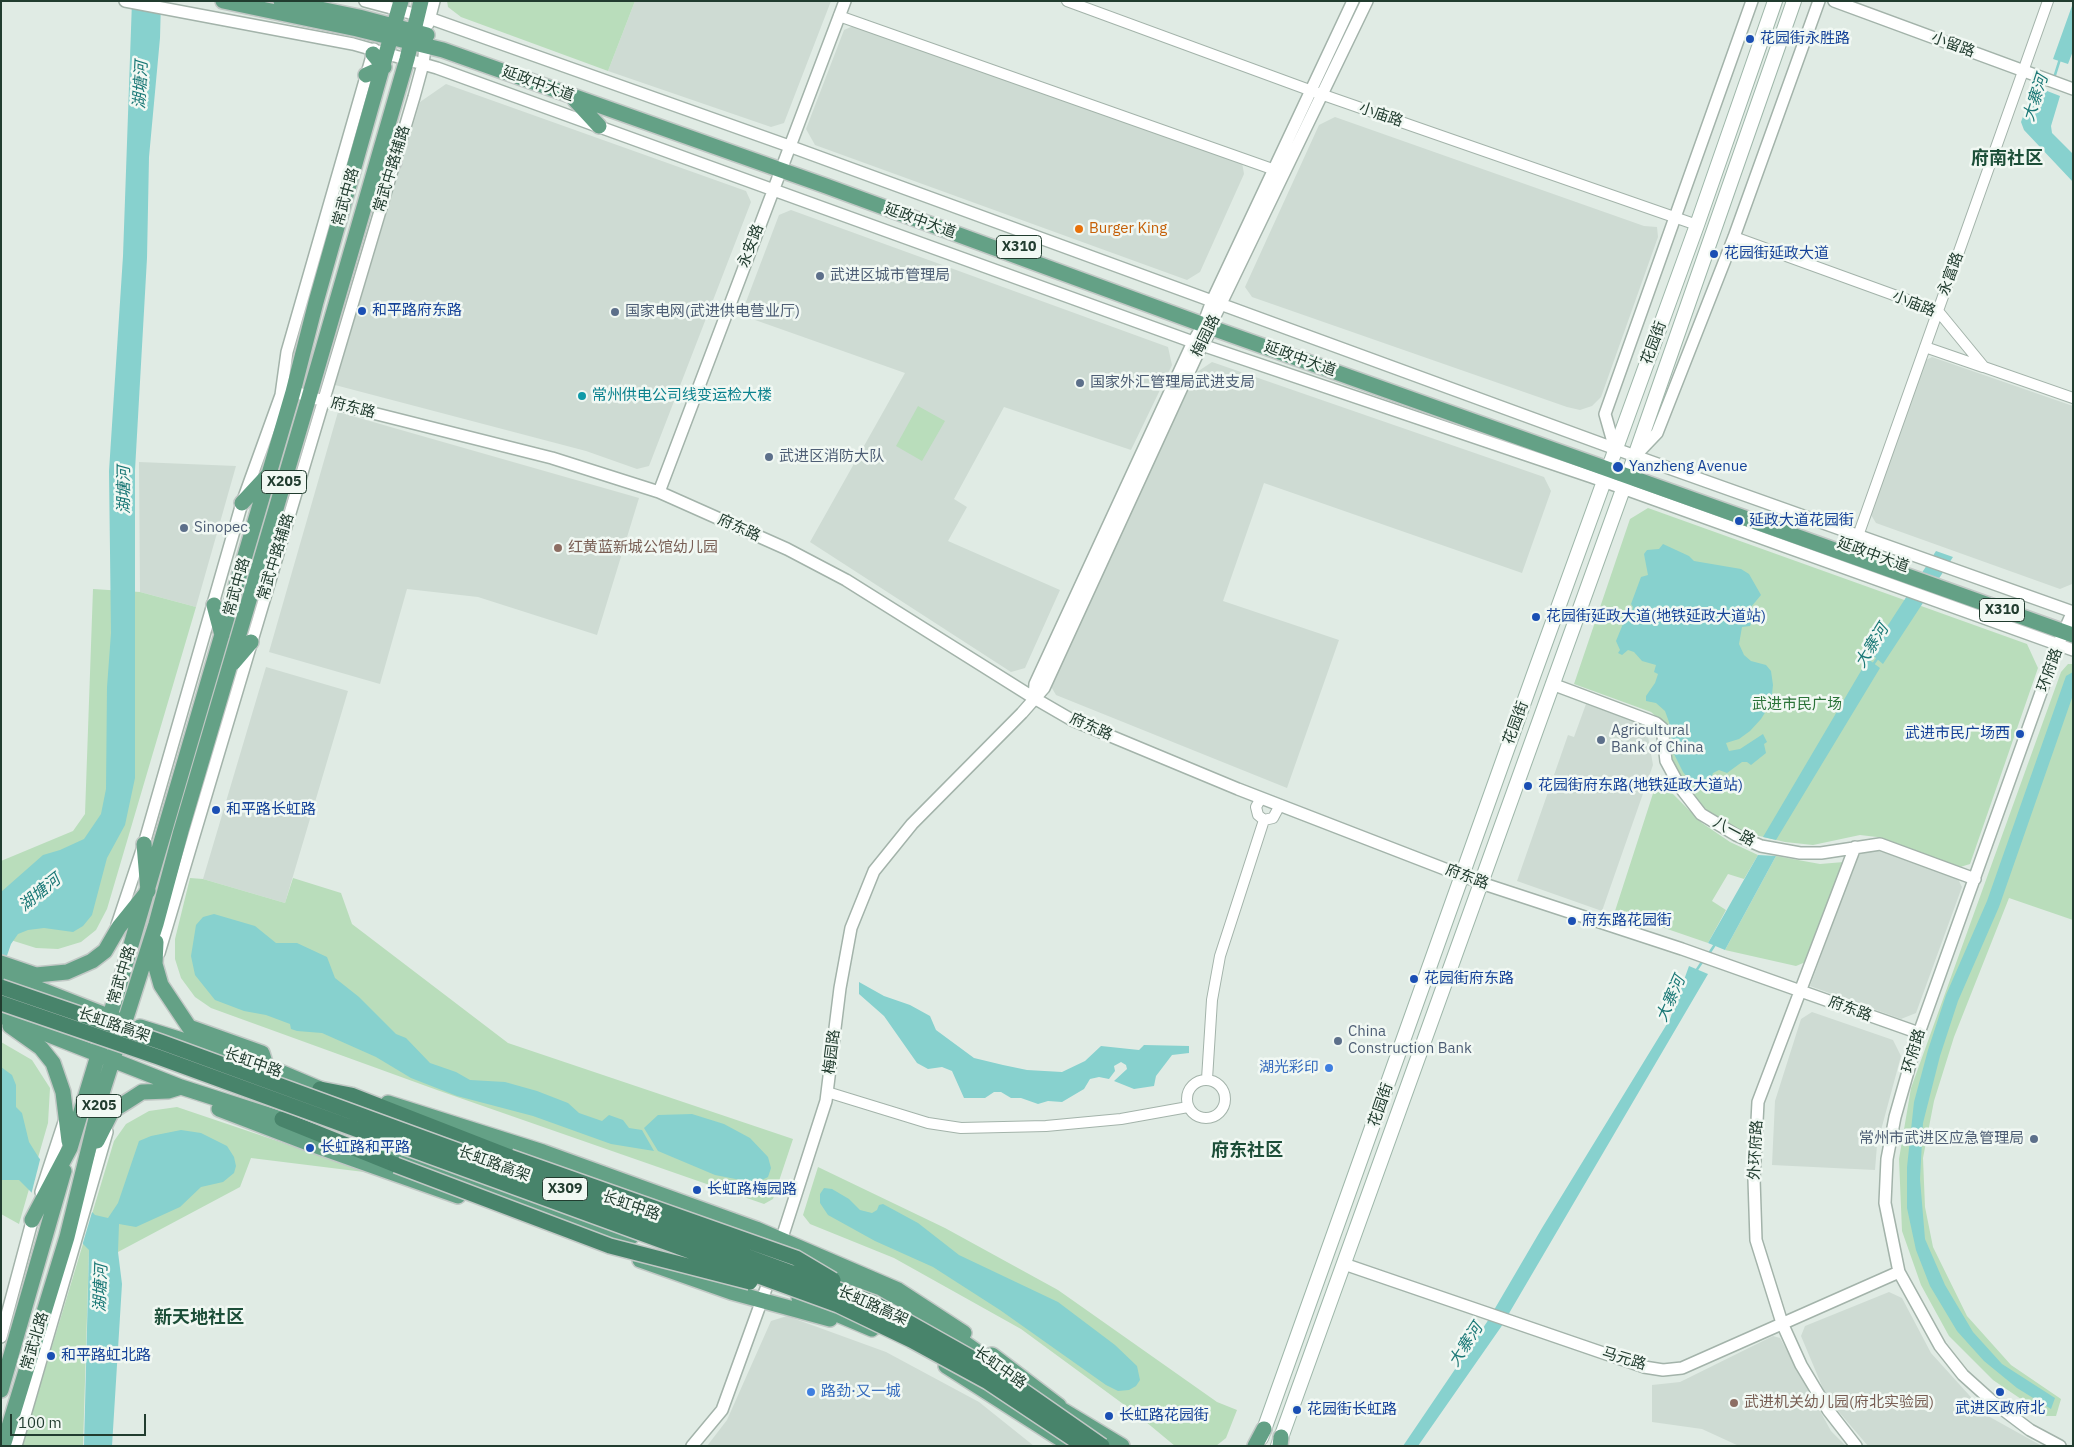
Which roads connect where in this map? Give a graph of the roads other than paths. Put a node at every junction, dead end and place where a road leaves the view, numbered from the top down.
1 (125, 1) edge
2 (223, 1) edge
3 (281, 1) edge
4 (365, 1) edge
5 (845, 1) edge
6 (1067, 1) edge
7 (1353, 1) edge
8 (1367, 1) edge
9 (1752, 1) edge
10 (1775, 1) edge
11 (1794, 1) edge
12 (1818, 1) edge
13 (1834, 1) edge
14 (2048, 1) edge
15 (393, 4) edge
16 (425, 7) edge
17 (839, 16) junction
18 (387, 30) junction
19 (419, 38) junction
20 (380, 56) junction
21 (407, 59) junction
22 (423, 64) junction
23 (2023, 71) junction
24 (366, 75) joint
25 (2073, 89) edge
26 (1317, 93) junction
27 (573, 97) junction
28 (599, 126) junction
29 (789, 146) junction
30 (394, 162) junction
31 (781, 166) junction
32 (1275, 170) junction
33 (773, 189) junction
34 (367, 196) junction
35 (1675, 217) junction
36 (1697, 225) junction
37 (1734, 238) junction
38 (1938, 311) junction
39 (1211, 315) junction
40 (1197, 344) junction
41 (1925, 347) junction
42 (1984, 367) junction
43 (285, 397) junction
44 (316, 398) junction
45 (2073, 398) edge
46 (1609, 465) junction
47 (270, 472) junction
48 (1629, 472) junction
49 (659, 492) junction
50 (242, 504) junction
51 (1856, 541) junction
52 (1915, 574) junction
53 (1941, 584) junction
54 (214, 605) junction
55 (2069, 625) edge
56 (223, 636) junction
57 (251, 642) junction
58 (2073, 650) edge
59 (229, 668) junction
60 (1552, 684) junction
61 (1034, 698) junction
62 (1261, 798) junction
63 (1280, 805) junction
64 (1264, 820) junction
65 (144, 844) junction
66 (1855, 848) junction
67 (1461, 876) junction
68 (1975, 878) junction
69 (179, 882) junction
70 (1481, 883) junction
71 (148, 891) junction
72 (156, 924) junction
73 (114, 936) junction
74 (155, 964) junction
75 (5, 973) edge
76 (1800, 992) junction
77 (1, 1003) edge
78 (109, 1017) junction
79 (1, 1018) edge
80 (125, 1022) junction
81 (1919, 1033) junction
82 (97, 1055) junction
83 (112, 1059) junction
84 (266, 1066) junction
85 (1206, 1079) junction
86 (174, 1089) junction
87 (320, 1089) junction
88 (827, 1092) junction
89 (1188, 1107) junction
90 (112, 1111) junction
91 (66, 1117) junction
92 (282, 1119) junction
93 (70, 1148) junction
94 (86, 1161) junction
95 (57, 1172) junction
96 (83, 1198) junction
97 (36, 1211) joint
98 (71, 1240) junction
99 (782, 1240) junction
100 (776, 1257) junction
101 (1344, 1264) junction
102 (1899, 1272) junction
103 (768, 1284) junction
104 (762, 1300) junction
105 (874, 1303) junction
106 (838, 1305) junction
107 (1782, 1323) junction
108 (1, 1337) edge
109 (891, 1337) junction
110 (1, 1390) edge
111 (1064, 1410) junction
112 (1264, 1430) joint
113 (1280, 1443) edge
114 (3, 1446) edge
115 (16, 1446) edge
116 (692, 1446) edge
117 (1071, 1446) edge
118 (1084, 1446) edge
119 (1102, 1446) edge
120 (1122, 1446) edge
121 (1257, 1446) edge
122 (1856, 1446) edge
123 (2060, 1446) edge

1 - 20 street
2 - 18 main road, 延政中大道 / X310
3 - 18 main road, 延政中大道 / X310
4 - 15 street
5 - 17 street, 永安路
6 - 26 street, 小庙路
7 - 26 street, 梅园路
8 - 26 street, 梅园路
9 - 35 street
10 - 36 main road, 花园街
11 - 48 main road, 花园街
12 - 37 street
13 - 23 street, 小留路
14 - 23 street, 永富路
15 - 16 street
15 - 18 main road, 常武中路 / X205
16 - 19 main road, 常武中路 / X205
16 - 29 street
17 - 29 street, 永安路
17 - 32 street
18 - 19 main road, 延政中大道 / X310
18 - 20 main road, 常武中路 / X205
19 - 21 main road, 常武中路 / X205
19 - 22 street, 常武中路辅路
19 - 27 main road, 延政中大道 / X310
19 - 31 main road, 延政中大道 / X310
20 - 21 street
20 - 24 main road
20 - 43 main road, 常武中路 / X205
21 - 22 street
21 - 34 main road, 常武中路 / X205
22 - 28 street
22 - 30 street, 常武中路辅路
23 - 25 street, 小留路
23 - 38 street, 永富路
24 - 43 street
26 - 32 street, 梅园路
26 - 35 street, 小庙路
26 - 39 street, 梅园路
27 - 28 main road
27 - 31 main road, 延政中大道 / X310
28 - 33 street
29 - 31 street, 永安路
29 - 39 street
30 - 34 main road
30 - 44 street, 常武中路辅路
31 - 33 street, 永安路
31 - 39 main road, 延政中大道 / X310
32 - 39 street, 梅园路
33 - 40 street
33 - 49 street, 永安路
34 - 44 main road, 常武中路 / X205
35 - 36 street, 小庙路
35 - 46 street
36 - 46 main road, 花园街
37 - 38 street, 小庙路
37 - 48 street
38 - 41 street, 永富路
38 - 42 street, 小庙路
39 - 40 street, 梅园路
39 - 46 main road, 延政中大道 / X310
40 - 46 street
40 - 61 street, 梅园路
41 - 42 street
41 - 51 street, 永富路
42 - 45 street
43 - 44 street, 府东路
43 - 47 main road, 常武中路 / X205
43 - 50 street
44 - 49 street, 府东路
44 - 57 street, 常武中路辅路
44 - 59 main road, 常武中路 / X205
46 - 48 main road, X310
46 - 48 street
46 - 67 main road, 花园街
47 - 50 main road
47 - 56 main road, 常武中路 / X205
48 - 51 main road, 延政中大道 / X310
48 - 52 main road, 延政中大道 / X310
48 - 60 main road, 花园街
49 - 61 street, 府东路
50 - 54 street
51 - 52 main road, 延政中大道 / X310
52 - 53 main road, X310
52 - 53 street
53 - 55 main road, X310
53 - 55 street
54 - 56 main road
54 - 65 street
55 - 58 street
55 - 68 street, 环府路
56 - 71 main road, 常武中路 / X205
57 - 59 main road
57 - 69 street, 常武中路辅路
59 - 72 main road, 常武中路 / X205
60 - 66 street, 八一路
60 - 70 main road, 花园街
61 - 62 street, 府东路
61 - 88 street, 梅园路
62 - 63 street, 府东路
62 - 64 street
63 - 64 street
63 - 67 street, 府东路
64 - 85 street
65 - 71 main road
65 - 73 street
66 - 68 street, 八一路
66 - 76 street, 外环府路
67 - 70 street, 府东路
67 - 112 main road, 花园街
68 - 81 street, 环府路
69 - 72 main road
69 - 74 street, 常武中路辅路
70 - 76 street, 府东路
70 - 101 main road, 花园街
71 - 73 main road
71 - 78 main road, 常武中路 / X205
72 - 74 main road
72 - 80 main road, 常武中路 / X205
73 - 75 main road
74 - 84 main road
75 - 78 main road, 长虹中路
75 - 105 highway, 长虹路高架 / X309, bridge
76 - 81 street, 府东路
76 - 107 street, 外环府路
77 - 106 highway, 长虹路高架 / X309, bridge
78 - 80 main road, 长虹中路
78 - 82 main road, 常武中路 / X205
79 - 82 main road, 长虹中路
79 - 91 main road
80 - 83 main road, X205
80 - 84 main road, 长虹中路
81 - 102 street, 环府路
82 - 83 main road, 长虹中路
82 - 93 main road, X205
83 - 86 main road, 长虹中路
83 - 94 main road, X205
84 - 87 main road, 长虹中路
85 - 89 street
85 - 89 street
86 - 90 main road
86 - 92 main road, 长虹中路
86 - 104 main road
87 - 99 main road
87 - 100 main road, 长虹中路
87 - 105 highway, bridge
88 - 89 street
88 - 99 street, 梅园路
90 - 94 main road
90 - 96 street
91 - 93 main road
91 - 95 street
92 - 103 main road, 长虹中路
92 - 106 highway, bridge
93 - 95 main road
94 - 96 main road, X205
95 - 97 main road
95 - 110 main road, 常武北路
96 - 98 main road, 常武北路
97 - 108 street
98 - 114 main road, 常武北路
98 - 115 street
99 - 100 street, 梅园路
99 - 111 main road
100 - 103 street, 梅园路
100 - 111 main road, 长虹中路
101 - 107 street, 马元路
101 - 113 main road, 花园街
102 - 107 street, 马元路
102 - 123 street, 环府路
103 - 104 street, 梅园路
103 - 109 main road, 长虹中路
104 - 109 main road
104 - 116 street, 梅园路
105 - 119 highway, 长虹路高架 / X309, bridge
106 - 118 highway, 长虹路高架 / X309, bridge
107 - 122 street, 外环府路
109 - 117 main road, 长虹中路
111 - 120 main road, 长虹中路
112 - 121 main road

